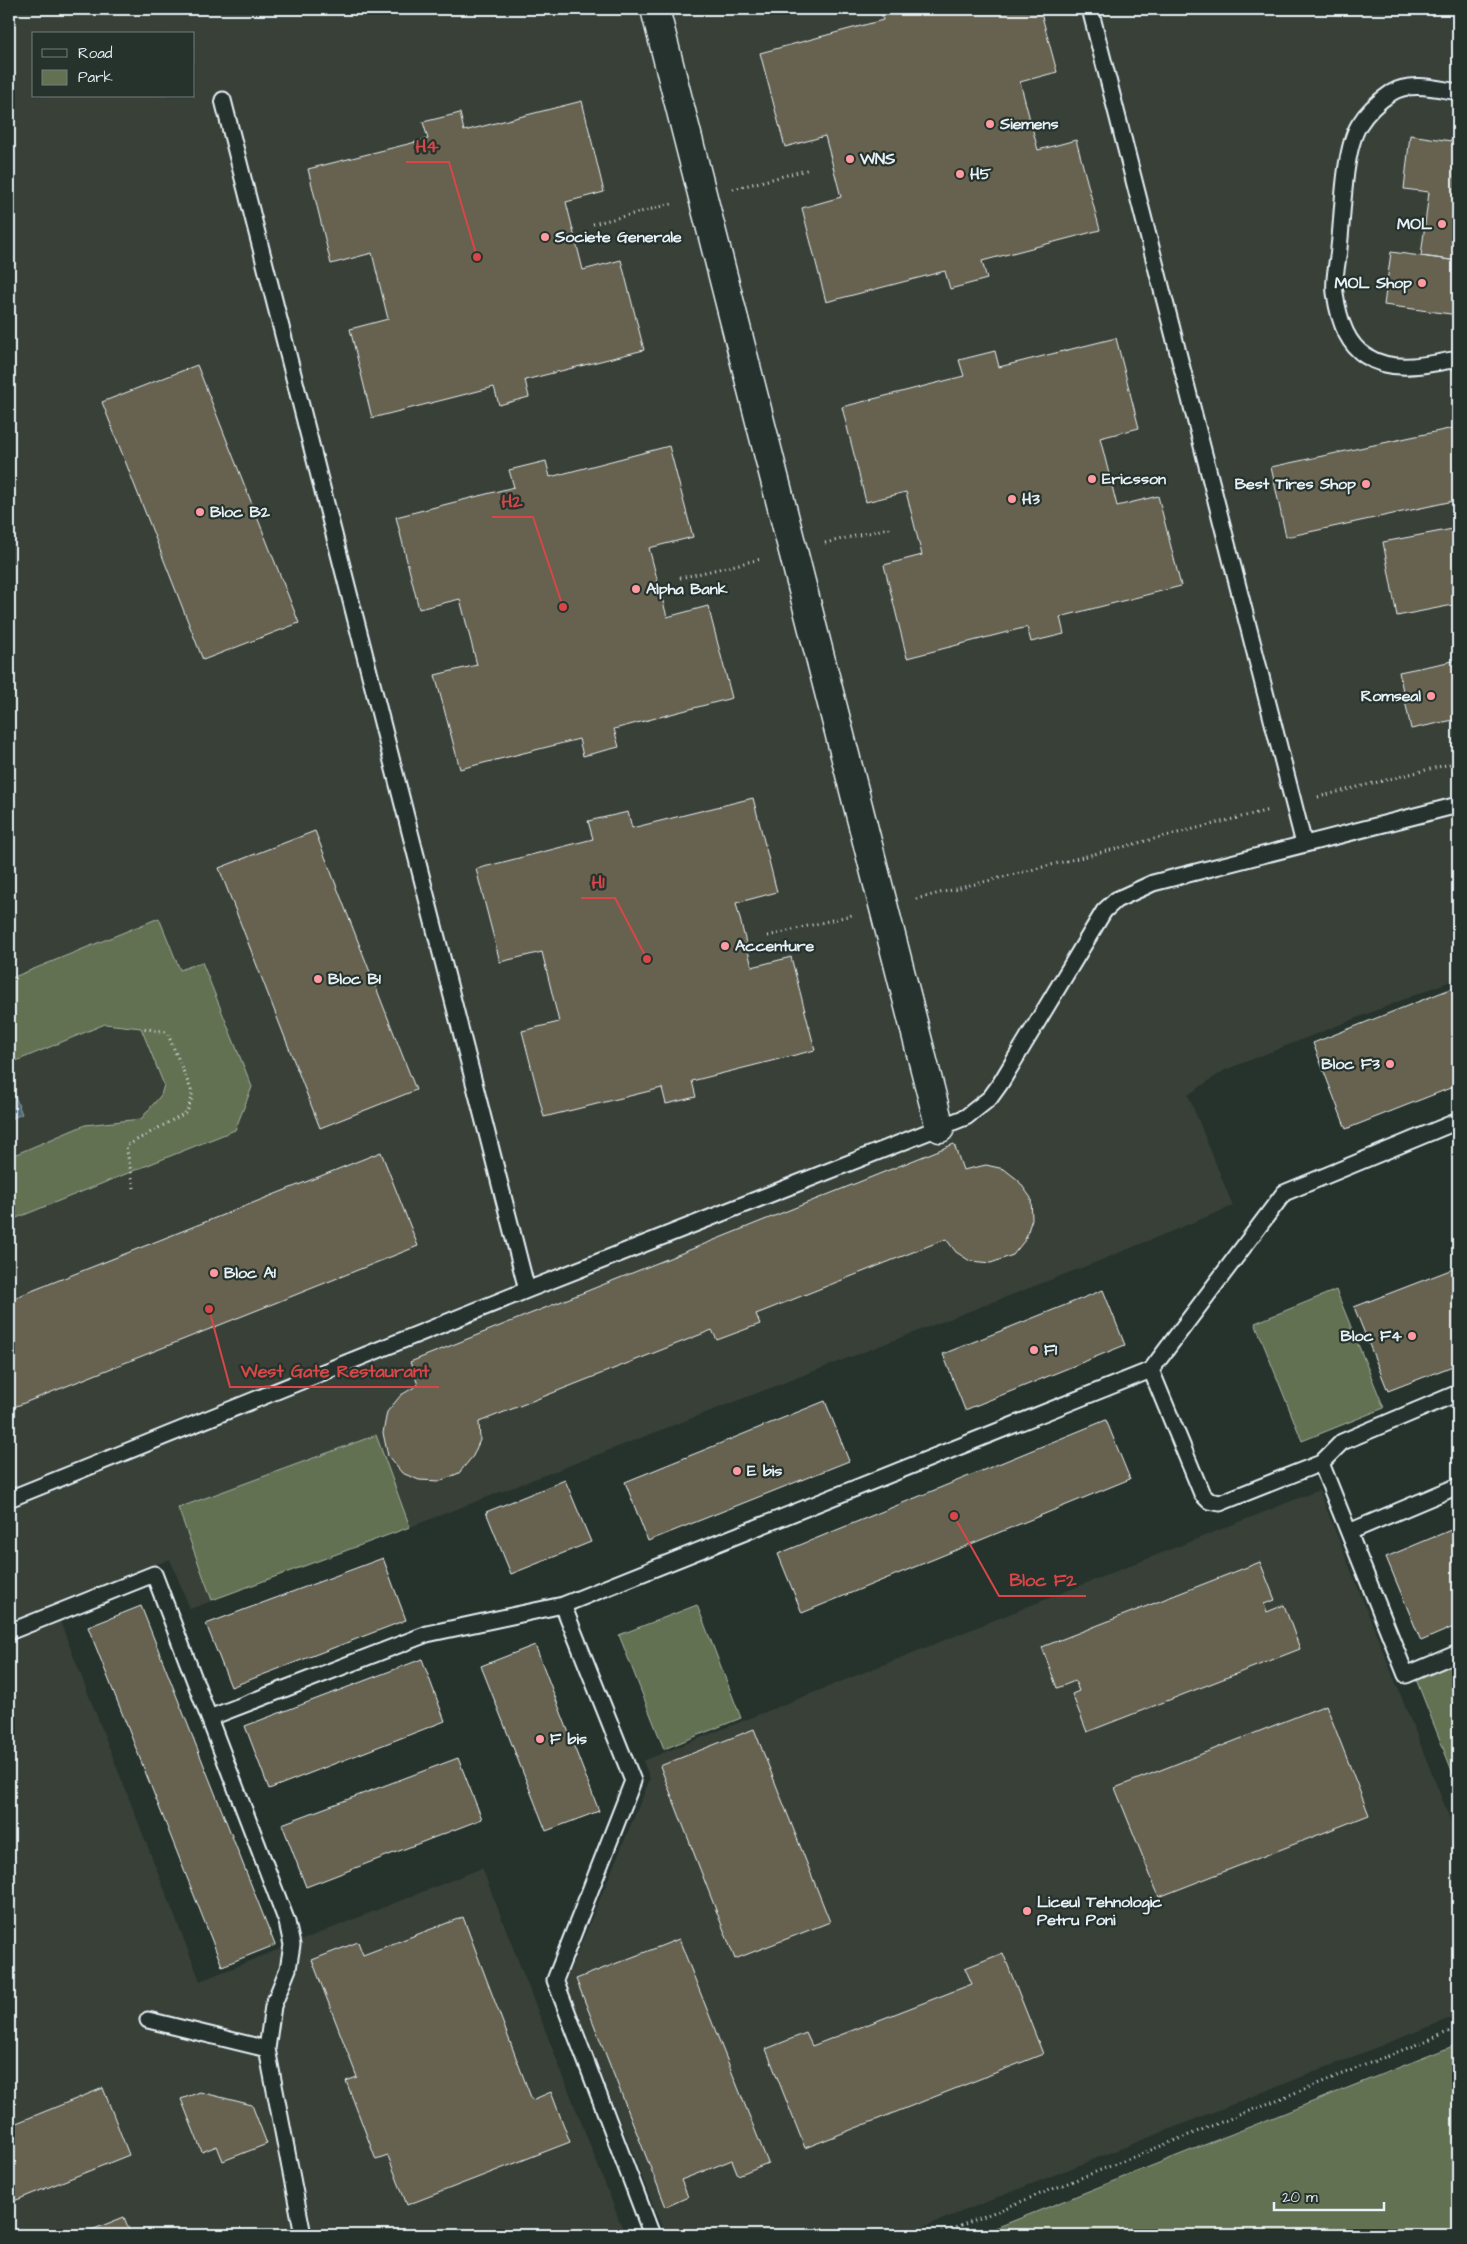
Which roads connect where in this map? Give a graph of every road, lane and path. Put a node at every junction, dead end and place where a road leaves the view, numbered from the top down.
1 (655, 9) edge
2 (1090, 9) edge
3 (1458, 92) edge
4 (223, 100) dead end
5 (1458, 359) edge
6 (1458, 762) edge
7 (1294, 804) junction
8 (1458, 806) edge
9 (1304, 844) junction
10 (884, 907) junction
11 (768, 936) dead end
12 (141, 1028) dead end
13 (1458, 1121) edge
14 (940, 1128) junction
15 (134, 1188) dead end
16 (527, 1290) junction
17 (1151, 1370) junction
18 (1458, 1393) edge
19 (1321, 1463) junction
20 (1458, 1486) edge
21 (9, 1499) edge
22 (1349, 1532) junction
23 (564, 1604) junction
24 (9, 1632) edge
25 (1458, 1653) edge
26 (209, 1718) junction
27 (148, 2020) dead end
28 (1458, 2028) edge
29 (267, 2049) junction
30 (303, 2235) edge
31 (652, 2235) edge
32 (937, 2235) edge

1 - 10 street
2 - 7 lane
3 - 5 lane
4 - 16 lane
6 - 7 path
7 - 9 lane
7 - 10 path
8 - 9 lane
9 - 14 lane
10 - 11 path
10 - 14 street
12 - 15 path
13 - 17 lane
14 - 16 lane
16 - 21 lane
17 - 19 lane
17 - 23 lane
18 - 19 lane
19 - 22 lane
20 - 22 lane
22 - 25 lane
23 - 26 lane
23 - 31 lane
24 - 26 lane
26 - 29 lane
27 - 29 lane
28 - 32 path
29 - 30 lane

